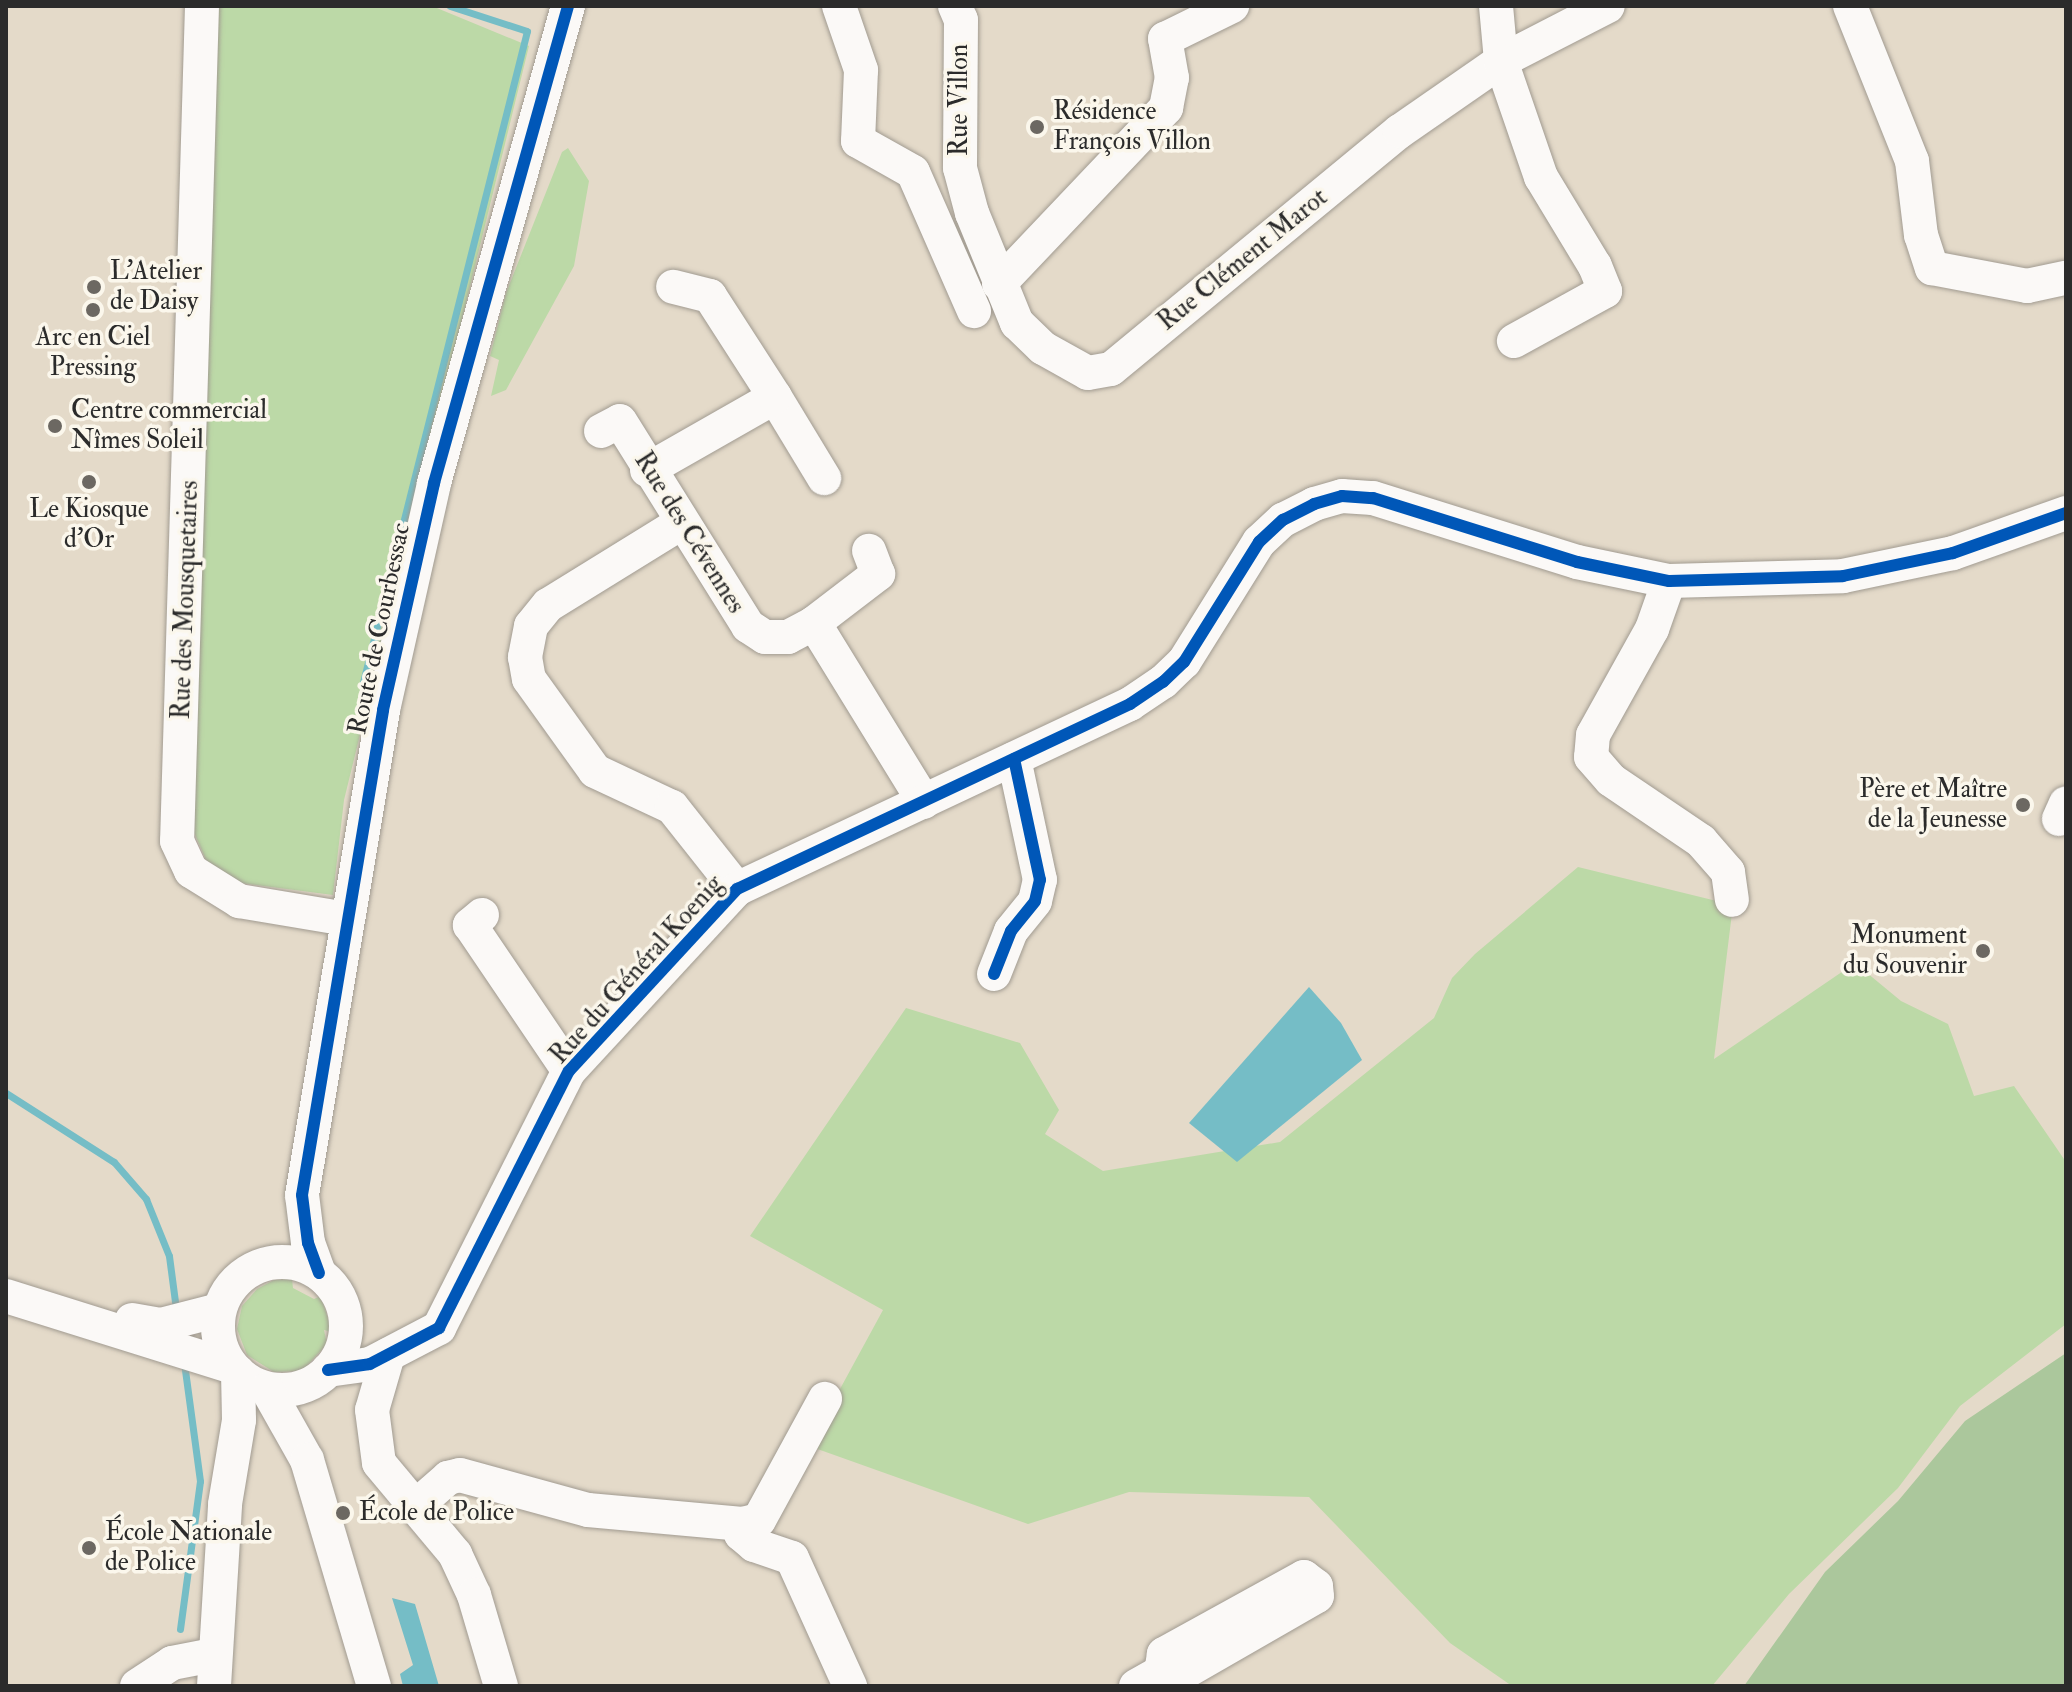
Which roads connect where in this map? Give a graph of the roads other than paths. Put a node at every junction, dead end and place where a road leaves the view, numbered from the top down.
1 (202, 6) edge
2 (568, 6) edge
3 (811, 6) edge
4 (955, 6) edge
5 (1232, 6) edge
6 (1496, 6) edge
7 (1608, 6) edge
8 (1850, 6) edge
9 (841, 12) edge
10 (1501, 61) junction
11 (2066, 278) edge
12 (999, 284) junction
13 (673, 287) dead end
14 (974, 311) dead end
15 (1514, 341) dead end
16 (775, 397) junction
17 (601, 431) dead end
18 (647, 470) junction
19 (824, 478) dead end
20 (2066, 513) edge
21 (681, 523) junction
22 (869, 551) dead end
23 (1669, 581) junction
24 (814, 623) junction
25 (1014, 759) junction
26 (924, 802) junction
27 (737, 889) junction
28 (1732, 900) dead end
29 (482, 915) dead end
30 (346, 919) junction
31 (994, 974) dead end
32 (569, 1071) junction
33 (302, 1195) junction
34 (257, 1266) junction
35 (6, 1272) edge
36 (319, 1273) junction
37 (6, 1296) edge
38 (219, 1310) junction
39 (344, 1310) junction
40 (388, 1355) junction
41 (323, 1374) junction
42 (250, 1379) junction
43 (825, 1399) dead end
44 (307, 1460) junction
45 (416, 1506) junction
46 (742, 1524) junction
47 (214, 1671) edge
48 (137, 1686) edge
49 (374, 1686) edge
50 (501, 1686) edge
51 (850, 1686) edge

1 - 30 street, Rue des Mousquetaires
2 - 30 street, Route de Courbessac
3 - 9 street
4 - 12 street, Rue Villon
5 - 12 street
6 - 10 street
7 - 10 street, Rue Clément Marot
8 - 11 street
9 - 14 street
10 - 12 street, Rue Clément Marot
10 - 15 street
13 - 16 street
16 - 18 street
16 - 19 street
17 - 18 street, Rue des Cévennes
18 - 21 street, Rue des Cévennes
20 - 23 street, Rue du Général Koenig
21 - 24 street, Rue des Cévennes
21 - 27 street
22 - 24 street, Rue des Cévennes
23 - 25 street, Rue du Général Koenig
23 - 28 street
24 - 26 street
25 - 26 street, Rue du Général Koenig
25 - 31 street
26 - 27 street, Rue du Général Koenig
27 - 32 street, Rue du Général Koenig
29 - 32 street
30 - 33 street, Route de Courbessac
32 - 40 street, Rue du Général Koenig
33 - 34 street, Route de Courbessac
33 - 36 street, Route de Courbessac
34 - 36 street
34 - 38 street
35 - 38 street
36 - 39 street
37 - 42 street
38 - 42 street
39 - 40 street
39 - 41 street
40 - 41 street, Rue du Général Koenig
40 - 45 street
41 - 42 street
41 - 44 street
42 - 44 street
42 - 47 street
43 - 46 street
44 - 49 street
45 - 46 street
45 - 50 street
46 - 51 street
47 - 48 street

